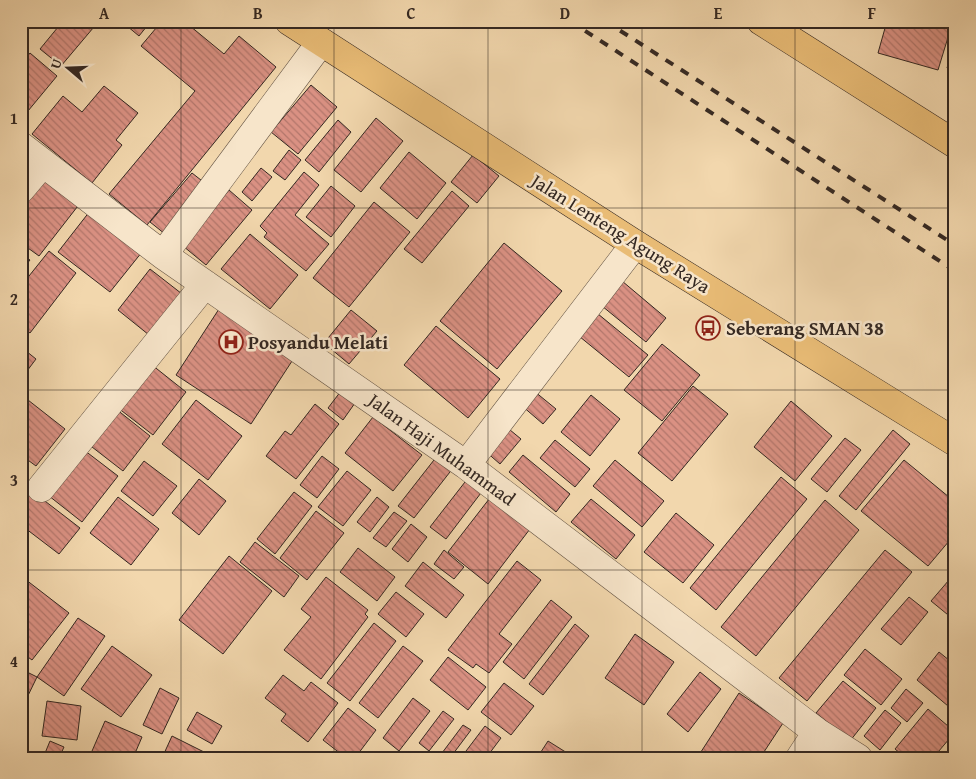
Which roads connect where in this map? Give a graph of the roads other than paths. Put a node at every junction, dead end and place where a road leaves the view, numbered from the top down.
1 (289, 21) edge
2 (761, 21) edge
3 (321, 42) junction
4 (955, 144) edge
5 (21, 146) edge
6 (43, 163) junction
7 (21, 189) edge
8 (635, 244) junction
9 (163, 255) junction
10 (205, 284) junction
11 (955, 442) edge
12 (466, 465) junction
13 (41, 488) dead end
14 (817, 732) junction
15 (800, 758) edge
16 (858, 758) edge

1 - 3 main road, Jalan Lenteng Agung Raya
2 - 4 main road
3 - 8 main road, Jalan Lenteng Agung Raya
3 - 9 street
5 - 6 street, Jalan Haji Muhammad
6 - 7 street
6 - 9 street, Jalan Haji Muhammad
8 - 11 main road, Jalan Lenteng Agung Raya
8 - 12 street
9 - 10 street, Jalan Haji Muhammad
10 - 12 street, Jalan Haji Muhammad
10 - 13 street
12 - 14 street, Jalan Haji Muhammad
14 - 15 street
14 - 16 street, Jalan Haji Muhammad

